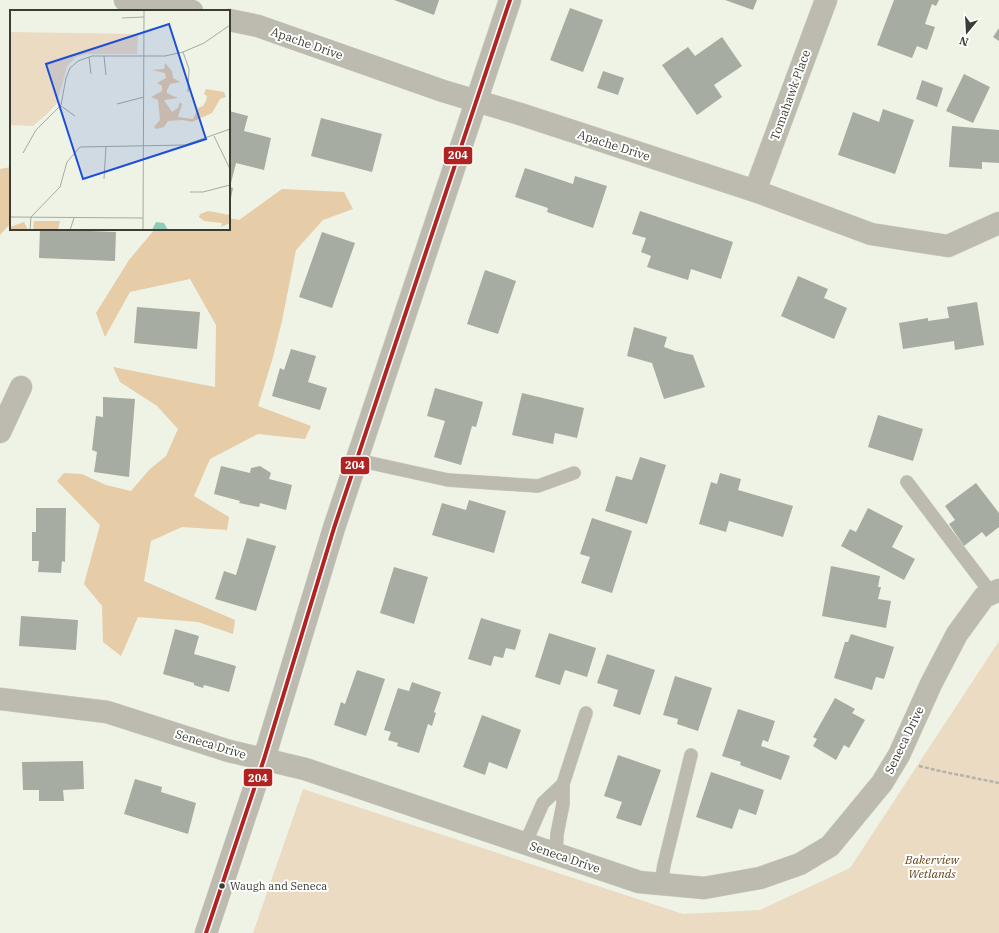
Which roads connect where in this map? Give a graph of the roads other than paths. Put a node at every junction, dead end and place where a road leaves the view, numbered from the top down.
1 (125, 0) edge
2 (510, 0) edge
3 (826, 0) edge
4 (187, 10) edge
5 (230, 20) edge
6 (477, 101) junction
7 (755, 191) junction
8 (999, 223) edge
9 (21, 387) dead end
10 (0, 432) edge
11 (357, 460) junction
12 (574, 473) dead end
13 (907, 482) dead end
14 (995, 592) edge
15 (0, 699) edge
16 (586, 712) dead end
17 (691, 756) dead end
18 (264, 759) junction
19 (563, 784) junction
20 (525, 844) junction
21 (556, 854) junction
22 (661, 884) junction
23 (206, 933) edge

1 - 4 street
2 - 6 street
3 - 7 street, Tomahawk Place
5 - 6 street, Apache Drive
6 - 7 street, Apache Drive
6 - 11 street
7 - 8 street, Apache Drive
9 - 10 street
11 - 12 lane
11 - 18 street
13 - 14 lane
14 - 22 street, Seneca Drive
15 - 18 street, Seneca Drive
16 - 19 lane
17 - 22 lane
18 - 20 street, Seneca Drive
18 - 23 street
19 - 20 lane
19 - 21 lane
20 - 21 street, Seneca Drive
21 - 22 street, Seneca Drive

